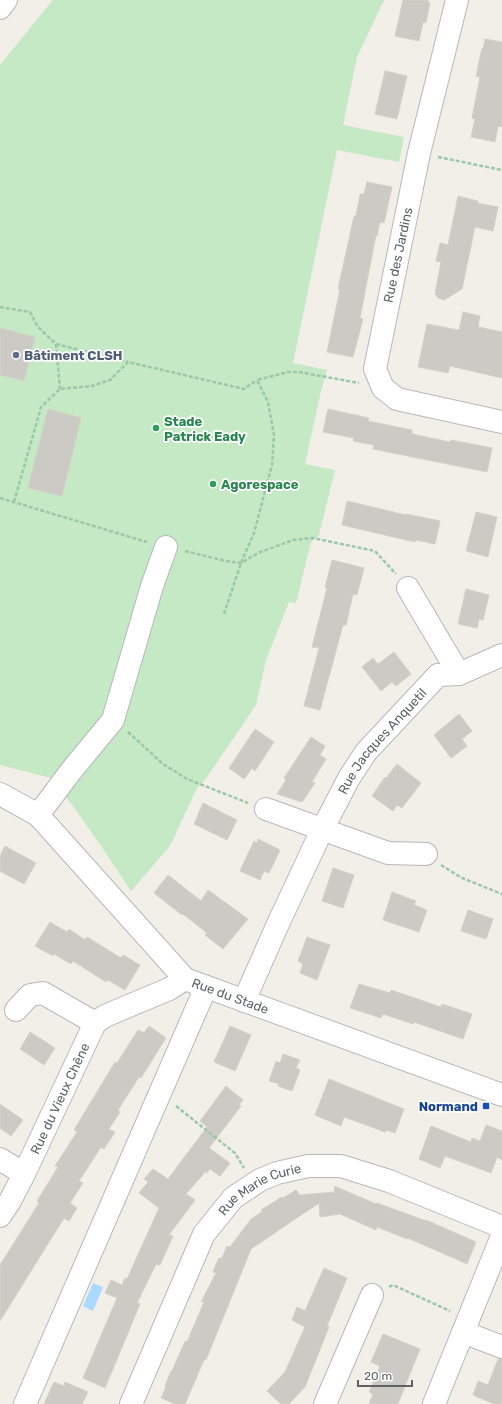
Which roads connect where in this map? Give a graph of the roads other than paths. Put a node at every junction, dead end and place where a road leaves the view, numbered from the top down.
1 (6, 0) edge
2 (457, 0) edge
3 (0, 8) edge
4 (502, 422) edge
5 (166, 547) road end
6 (408, 588) road end
7 (502, 655) edge
8 (459, 674) junction
9 (0, 794) edge
10 (266, 809) road end
11 (38, 815) junction
12 (322, 830) junction
13 (426, 854) road end
14 (185, 979) junction
15 (206, 987) junction
16 (244, 1001) junction
17 (16, 1010) dead end
18 (95, 1023) junction
19 (502, 1095) edge
20 (0, 1159) edge
21 (24, 1174) junction
22 (0, 1216) edge
23 (502, 1227) edge
24 (502, 1236) edge
25 (372, 1295) road end
26 (465, 1326) junction
27 (502, 1347) edge
28 (25, 1404) edge
29 (131, 1404) edge
30 (325, 1404) edge
31 (434, 1404) edge

1 - 3 street
2 - 4 street, Rue des Jardins
5 - 11 street
6 - 8 street
7 - 8 street, Rue Jacques Anquetil
8 - 12 street, Rue Jacques Anquetil
9 - 11 street, Rue du Stade
10 - 12 street
11 - 14 street, Rue du Stade
12 - 13 street
12 - 16 street, Rue Jacques Anquetil
14 - 15 street, Rue du Stade
14 - 18 street
15 - 16 street, Rue du Stade
15 - 28 street
16 - 19 street, Rue du Stade
17 - 18 street
18 - 21 street, Rue du Vieux Chêne
20 - 21 street
21 - 22 street, Rue du Vieux Chêne
23 - 29 street, Rue Marie Curie
24 - 26 street
25 - 30 street
26 - 27 street
26 - 31 street

